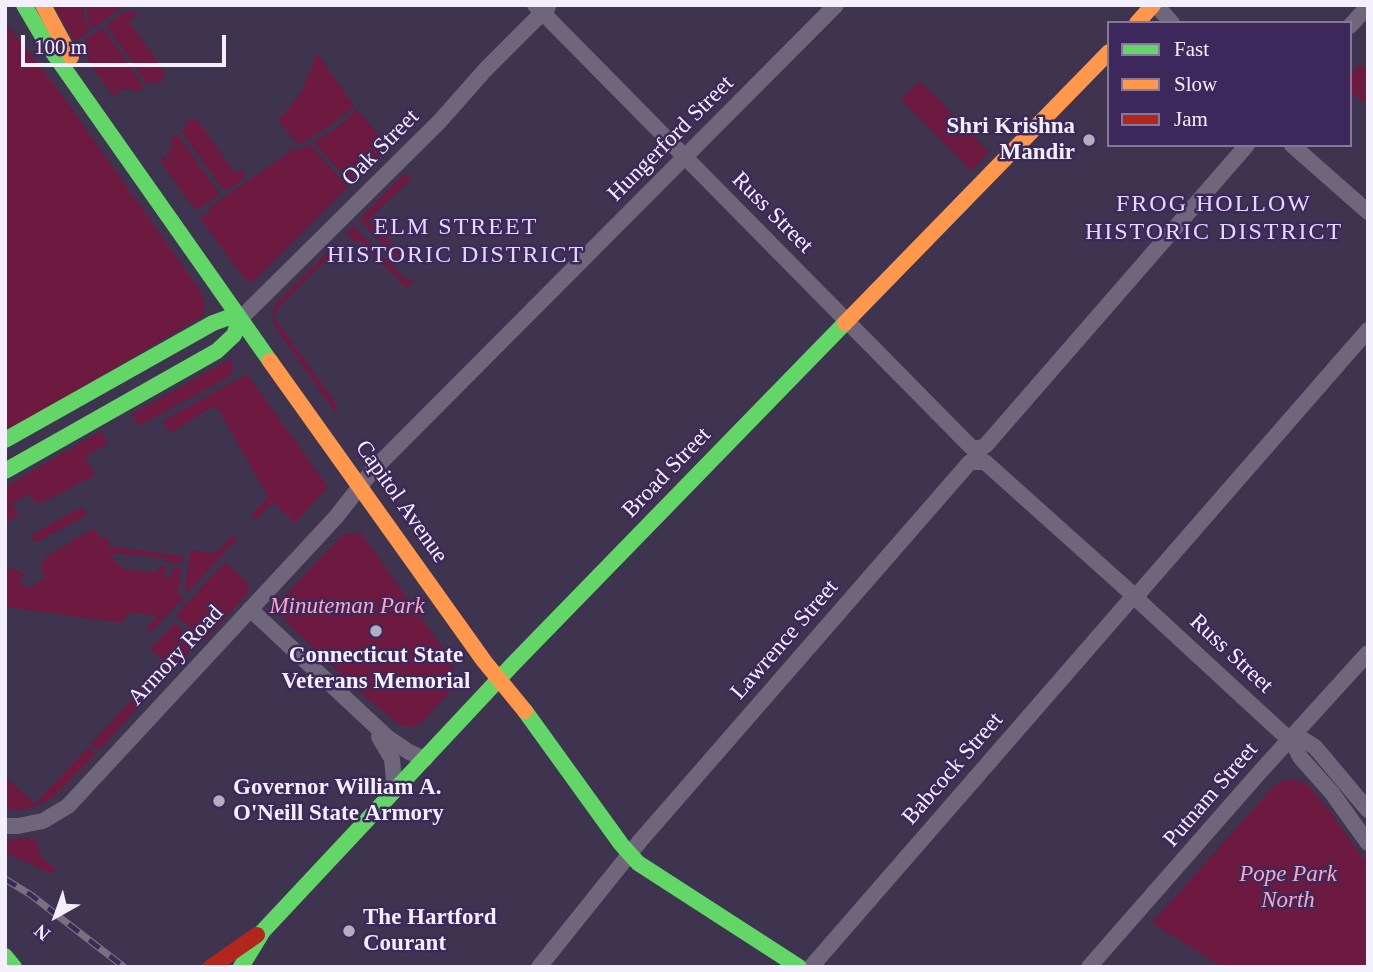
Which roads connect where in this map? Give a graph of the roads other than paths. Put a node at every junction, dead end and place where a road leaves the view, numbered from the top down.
1 (24, 5) edge
2 (43, 5) edge
3 (836, 5) edge
4 (1154, 5) edge
5 (1368, 6) edge
6 (542, 8) edge
7 (1139, 21) edge
8 (1170, 21) edge
9 (1352, 24) edge
10 (1107, 54) edge
11 (82, 93) junction
12 (1245, 147) edge
13 (1294, 147) edge
14 (684, 158) junction
15 (1368, 212) edge
16 (240, 318) junction
17 (848, 320) junction
18 (1368, 330) edge
19 (5, 440) edge
20 (978, 455) junction
21 (5, 471) edge
22 (361, 485) junction
23 (1135, 602) junction
24 (250, 610) junction
25 (1368, 653) edge
26 (500, 678) junction
27 (371, 723) junction
28 (1292, 739) junction
29 (425, 759) junction
30 (395, 790) junction
31 (1368, 810) edge
32 (5, 825) edge
33 (1368, 843) edge
34 (630, 854) junction
35 (263, 931) junction
36 (5, 957) edge
37 (14, 967) edge
38 (211, 967) edge
39 (241, 967) edge
40 (540, 967) edge
41 (799, 967) edge
42 (811, 967) edge
43 (1089, 967) edge

1 - 11 main road, Capitol Avenue
2 - 11 main road
3 - 14 street, Hungerford Street
4 - 7 main road
4 - 8 street
5 - 9 street
6 - 14 street, Russ Street
6 - 16 street, Oak Street
10 - 17 main road, Broad Street
11 - 16 main road, Capitol Avenue
12 - 20 street, Lawrence Street
13 - 15 street
14 - 17 street, Russ Street
14 - 22 street, Hungerford Street
16 - 19 main road
16 - 21 main road
16 - 22 main road, Capitol Avenue
17 - 20 street, Russ Street
17 - 26 main road, Broad Street
18 - 23 street, Babcock Street
20 - 23 street, Russ Street
20 - 34 street, Lawrence Street
22 - 24 street, Armory Road
22 - 26 main road, Capitol Avenue
23 - 28 street, Russ Street
23 - 42 street, Babcock Street
24 - 27 street
24 - 32 street, Armory Road
25 - 28 street, Putnam Street
26 - 29 main road, Broad Street
26 - 34 main road, Capitol Avenue
27 - 29 street
27 - 30 street
28 - 31 street, Russ Street
28 - 33 street, Russ Street
28 - 43 street, Putnam Street
29 - 30 main road, Broad Street
30 - 35 main road, Broad Street
34 - 40 street, Lawrence Street
34 - 41 main road, Capitol Avenue
35 - 38 main road, Broad Street
35 - 39 main road, Broad Street
36 - 37 main road

